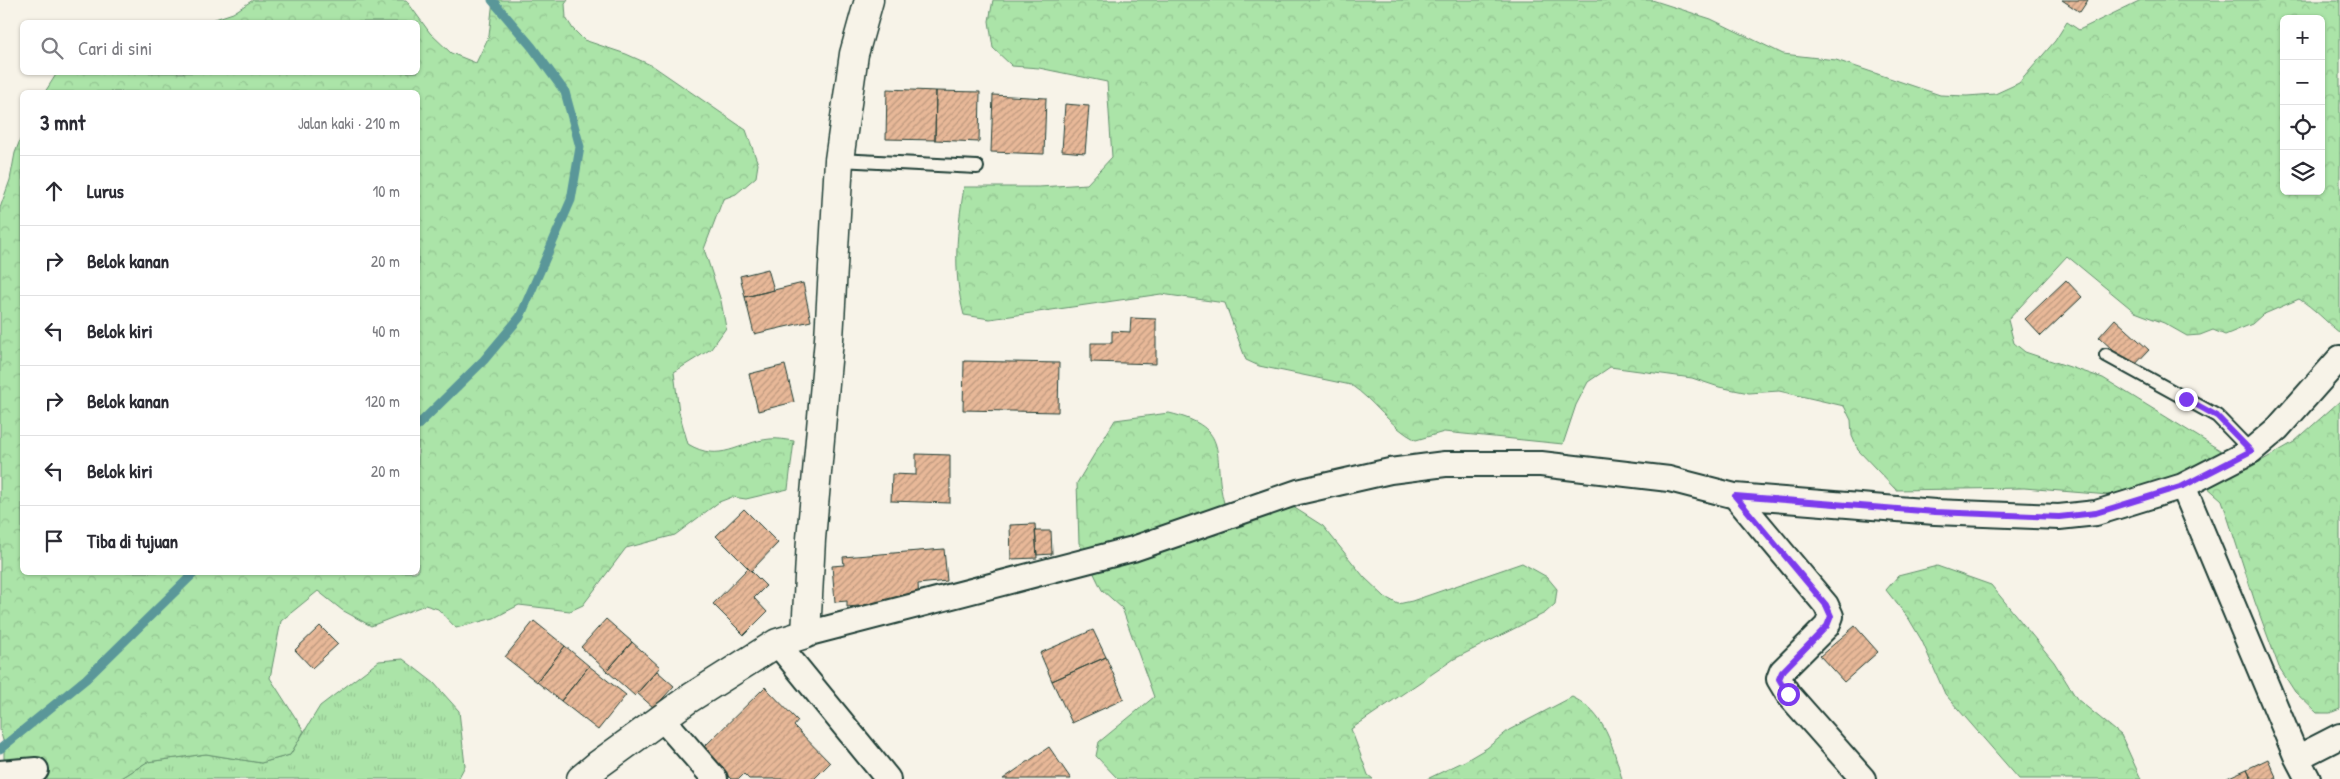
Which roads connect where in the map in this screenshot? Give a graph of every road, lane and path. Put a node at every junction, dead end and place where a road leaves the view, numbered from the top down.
1 (869, 0) edge
2 (840, 160) junction
3 (977, 168) dead end
4 (2106, 355) dead end
5 (2340, 358) edge
6 (2251, 451) junction
7 (2183, 486) junction
8 (1735, 496) junction
9 (806, 634) junction
10 (777, 643) junction
11 (661, 717) junction
12 (2340, 736) edge
13 (2297, 758) junction
14 (36, 770) dead end
15 (0, 773) edge
16 (581, 779) edge
17 (715, 779) edge
18 (888, 779) edge
19 (1863, 779) edge
20 (2308, 779) edge

1 - 2 street
2 - 3 lane
2 - 9 street
4 - 6 lane
5 - 6 street
6 - 7 street
7 - 8 street
7 - 13 street
8 - 9 street
8 - 19 street
9 - 10 street
10 - 11 street
10 - 18 street
11 - 16 street
11 - 17 street
12 - 13 street
13 - 20 street
14 - 15 street

